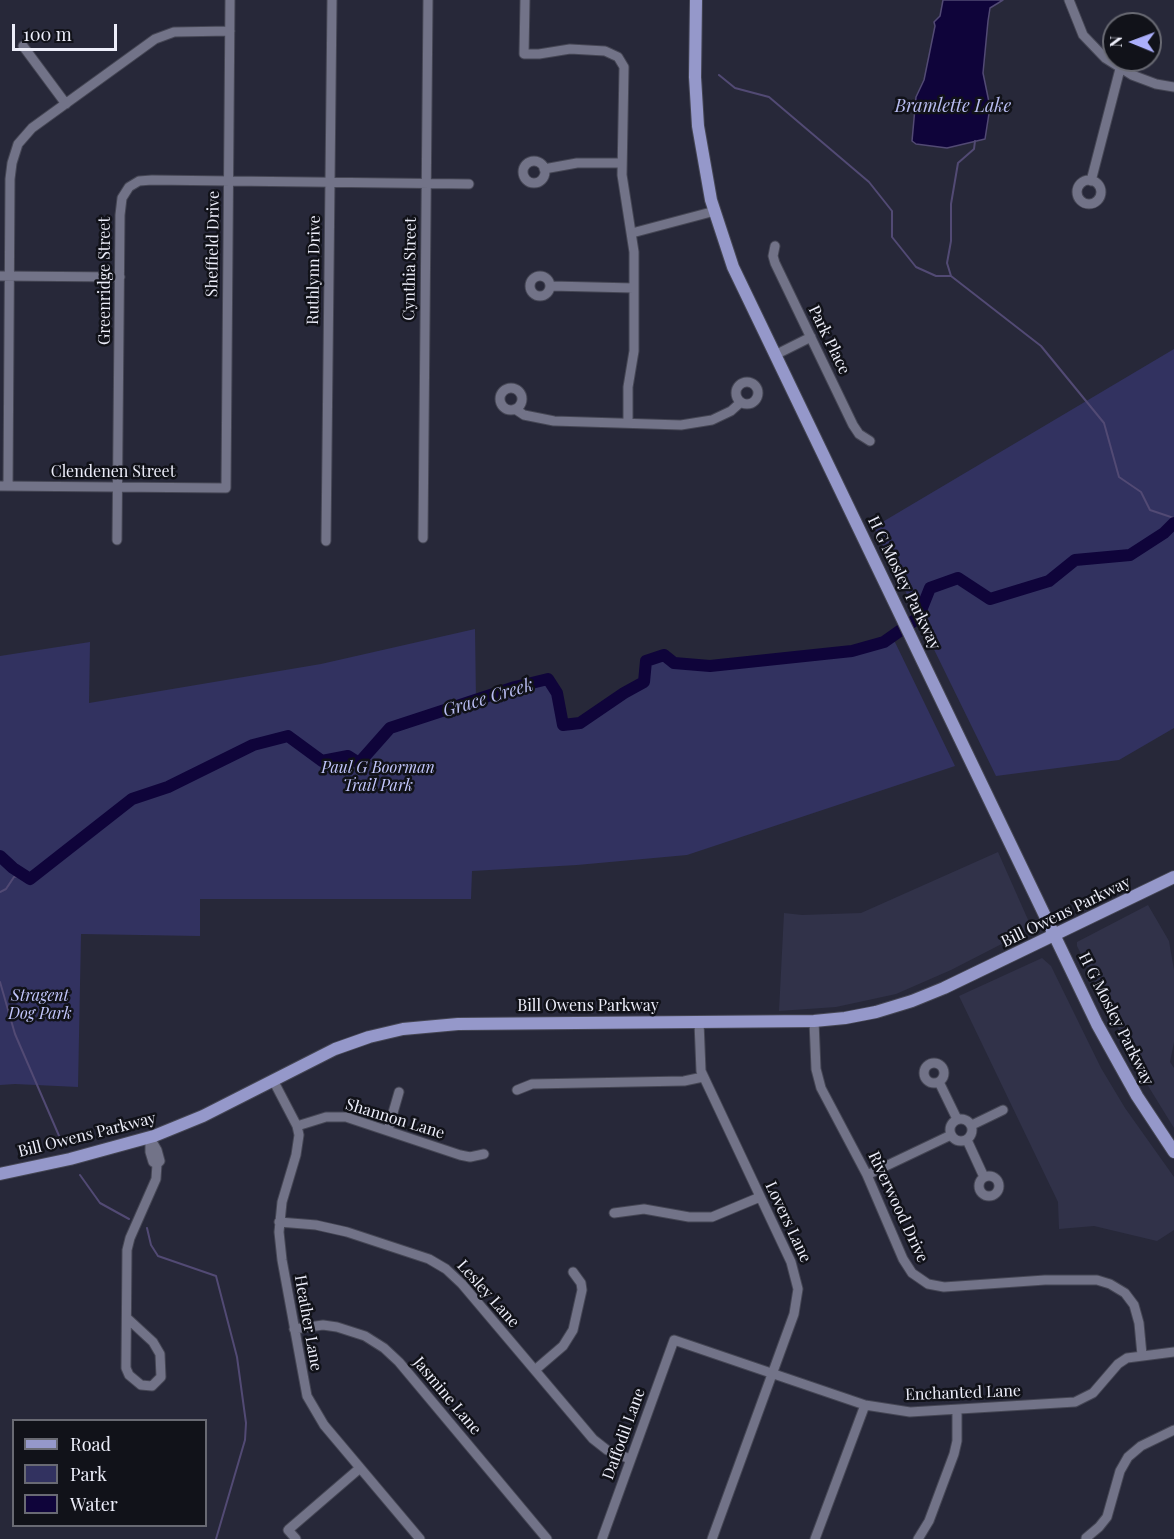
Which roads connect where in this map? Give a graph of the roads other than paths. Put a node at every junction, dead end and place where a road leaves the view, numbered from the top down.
1 (230, 0) edge
2 (332, 0) edge
3 (428, 0) edge
4 (525, 0) edge
5 (696, 0) edge
6 (1068, 0) edge
7 (230, 31) junction
8 (23, 46) dead end
9 (1102, 56) edge
10 (1119, 72) edge
11 (1127, 72) edge
12 (1174, 87) edge
13 (66, 104) junction
14 (622, 163) junction
15 (544, 169) dead end
16 (229, 181) junction
17 (330, 181) junction
18 (1091, 181) dead end
19 (426, 183) junction
20 (469, 184) dead end
21 (714, 211) junction
22 (632, 232) junction
23 (775, 246) dead end
24 (5, 276) edge
25 (120, 277) junction
26 (551, 286) dead end
27 (634, 288) junction
28 (811, 337) junction
29 (775, 355) junction
30 (741, 402) dead end
31 (515, 408) dead end
32 (628, 423) junction
33 (870, 441) dead end
34 (4, 486) edge
35 (117, 488) junction
36 (226, 488) joint
37 (423, 537) dead end
38 (117, 540) dead end
39 (326, 541) dead end
40 (1174, 877) edge
41 (1055, 935) junction
42 (814, 1021) junction
43 (699, 1022) junction
44 (704, 1077) junction
45 (273, 1080) junction
46 (939, 1082) dead end
47 (517, 1090) dead end
48 (399, 1092) dead end
49 (1003, 1110) dead end
50 (957, 1119) junction
51 (972, 1125) junction
52 (297, 1126) junction
53 (387, 1130) junction
54 (951, 1135) junction
55 (150, 1138) junction
56 (966, 1140) junction
57 (1174, 1152) edge
58 (484, 1154) dead end
59 (0, 1174) edge
60 (867, 1175) junction
61 (984, 1178) dead end
62 (760, 1197) junction
63 (614, 1213) dead end
64 (279, 1222) junction
65 (573, 1272) dead end
66 (126, 1317) junction
67 (294, 1329) junction
68 (674, 1340) joint
69 (1174, 1352) edge
70 (1142, 1355) junction
71 (535, 1370) junction
72 (772, 1373) junction
73 (865, 1405) junction
74 (957, 1410) junction
75 (1174, 1430) edge
76 (630, 1460) junction
77 (360, 1468) junction
78 (1086, 1538) edge
79 (296, 1539) edge
80 (420, 1539) edge
81 (547, 1539) edge
82 (602, 1539) edge
83 (712, 1539) edge
84 (815, 1539) edge
85 (918, 1539) edge

1 - 7 street, Sheffield Drive
2 - 17 street, Ruthlynn Drive
3 - 19 street, Cynthia Street
4 - 14 street
5 - 21 main road, H G Mosley Parkway
6 - 9 street
7 - 13 street
7 - 16 street, Sheffield Drive
8 - 13 street
10 - 18 street
11 - 12 street
13 - 24 street
14 - 15 street
14 - 22 street
16 - 17 street, Greenridge Street
16 - 25 street, Greenridge Street
16 - 36 street, Sheffield Drive
17 - 19 street, Greenridge Street
17 - 39 street, Ruthlynn Drive
19 - 20 street, Greenridge Street
19 - 37 street, Cynthia Street
21 - 22 street
21 - 29 main road, H G Mosley Parkway
22 - 27 street
23 - 28 street, Park Place
24 - 25 street
24 - 34 street
25 - 35 street, Greenridge Street
26 - 27 street
27 - 32 street
28 - 29 street
28 - 33 street, Park Place
29 - 41 main road, H G Mosley Parkway
30 - 32 street
31 - 32 street
34 - 35 street, Clendenen Street
35 - 36 street, Clendenen Street
35 - 38 street, Greenridge Street
40 - 41 main road, Bill Owens Parkway
41 - 42 main road, Bill Owens Parkway
41 - 57 main road, H G Mosley Parkway
42 - 43 main road, Bill Owens Parkway
42 - 60 street, Riverwood Drive
43 - 44 street, Lovers Lane
43 - 45 main road, Bill Owens Parkway
44 - 47 street
44 - 62 street, Lovers Lane
45 - 52 street
45 - 55 main road, Bill Owens Parkway
46 - 50 street
48 - 53 street
49 - 51 street
50 - 51 street
50 - 54 street
51 - 56 street
52 - 53 street, Shannon Lane
52 - 64 street, Heather Lane
53 - 58 street, Shannon Lane
54 - 56 street
54 - 60 street
55 - 59 main road, Bill Owens Parkway
55 - 66 street
56 - 61 street
60 - 70 street, Riverwood Drive
62 - 63 street
62 - 72 street, Lovers Lane
64 - 67 street, Heather Lane
64 - 71 street, Lesley Lane
65 - 71 street
66 - 66 street
67 - 77 street, Heather Lane
67 - 81 street, Jasmine Lane
68 - 72 street, Enchanted Lane
68 - 76 street, Daffodil Lane
69 - 70 street, Enchanted Lane
70 - 74 street, Enchanted Lane
71 - 76 street, Lesley Lane
72 - 73 street, Enchanted Lane
72 - 83 street, Lovers Lane
73 - 74 street, Enchanted Lane
73 - 84 street
74 - 85 street
75 - 78 street
76 - 82 street, Daffodil Lane
77 - 79 street
77 - 80 street, Heather Lane

